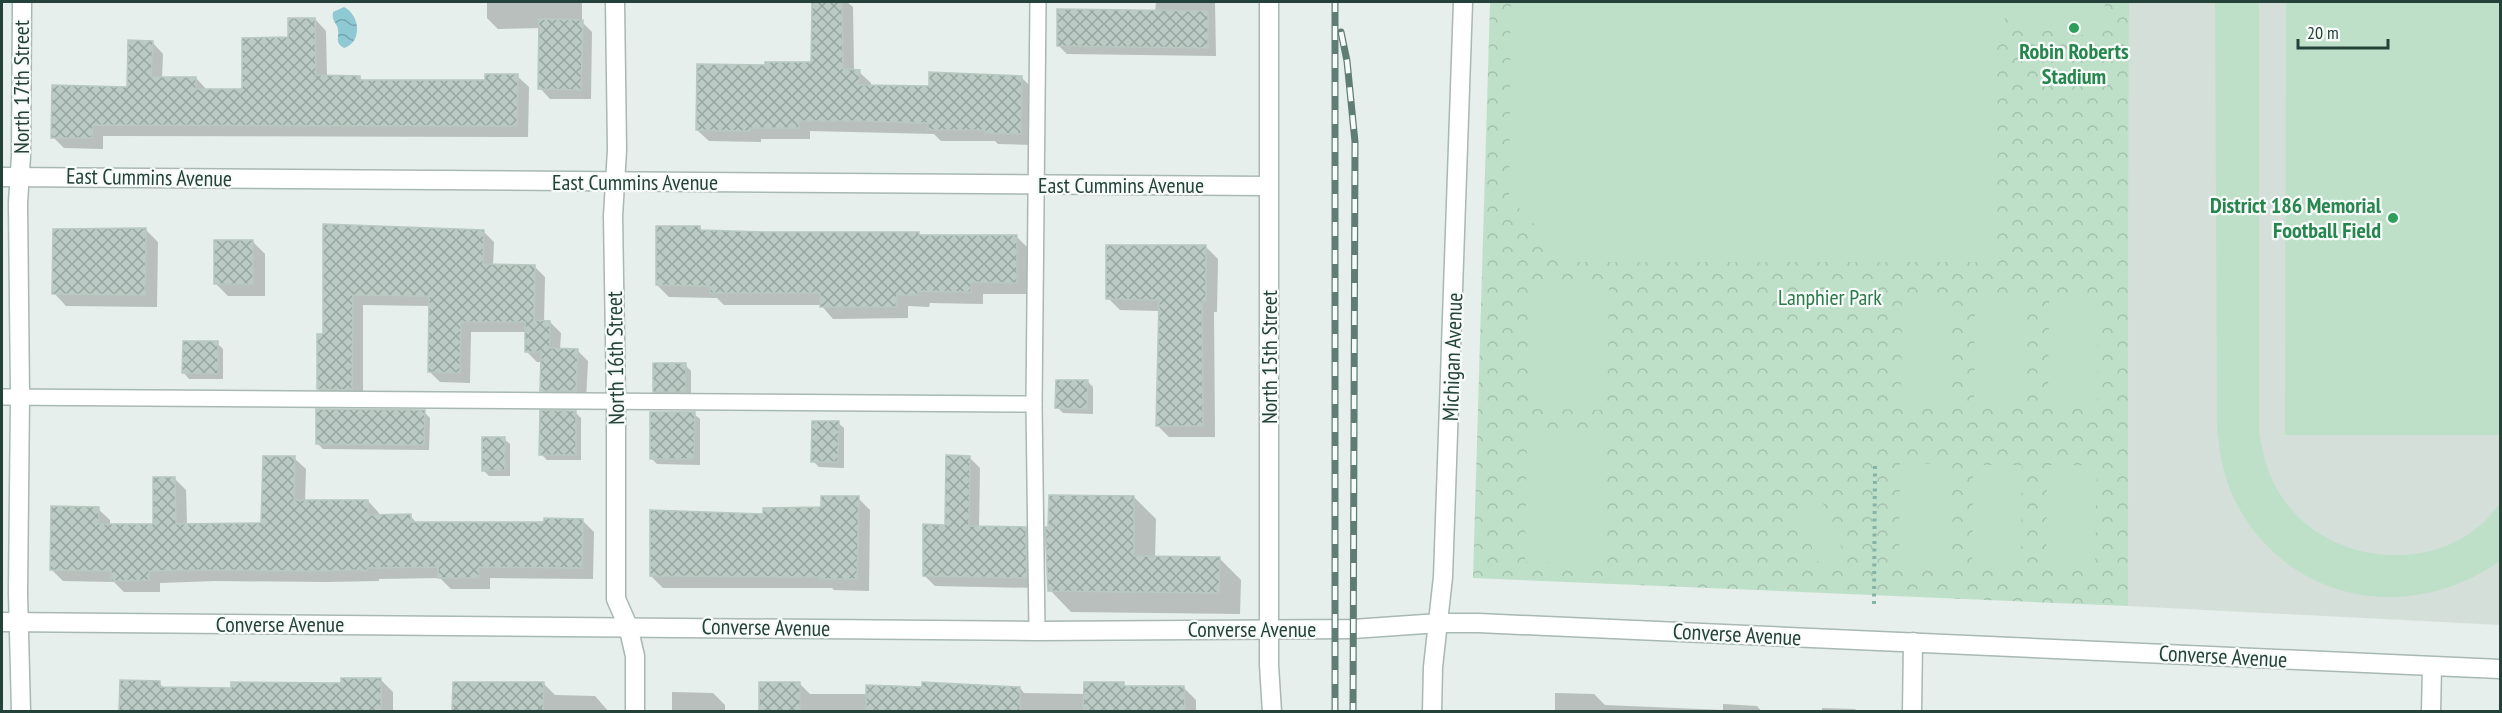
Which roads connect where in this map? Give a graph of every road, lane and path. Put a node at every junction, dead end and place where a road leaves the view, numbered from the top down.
1 (22, 2) edge
2 (615, 2) edge
3 (1038, 2) edge
4 (1269, 2) edge
5 (1463, 2) edge
6 (2, 177) edge
7 (20, 177) junction
8 (614, 183) junction
9 (1038, 185) junction
10 (1268, 186) junction
11 (11, 397) edge
12 (616, 402) junction
13 (1034, 404) junction
14 (1875, 462) dead end
15 (1874, 604) dead end
16 (10, 622) edge
17 (1439, 623) junction
18 (627, 626) junction
19 (1270, 628) junction
20 (1037, 631) junction
21 (1913, 642) junction
22 (2432, 667) junction
23 (2500, 669) edge
24 (21, 711) edge
25 (635, 711) edge
26 (1272, 711) edge
27 (1432, 711) edge
28 (1912, 711) edge
29 (2431, 711) edge

1 - 7 street, North 17th Street
2 - 8 street, North 16th Street
3 - 9 lane
4 - 10 street, North 15th Street
5 - 17 street, Michigan Avenue
6 - 7 street, East Cummins Avenue
7 - 8 street, East Cummins Avenue
7 - 11 street, North 17th Street
8 - 9 street, East Cummins Avenue
8 - 12 street, North 16th Street
9 - 10 street, East Cummins Avenue
9 - 13 lane
10 - 19 street, North 15th Street
11 - 12 lane
11 - 16 street, North 17th Street
12 - 13 lane
12 - 18 street, North 16th Street
13 - 20 lane
14 - 15 path
16 - 18 street, Converse Avenue
16 - 24 street, North 17th Street
17 - 19 street, Converse Avenue
17 - 21 street, Converse Avenue
17 - 27 street, Michigan Avenue
18 - 20 street, Converse Avenue
18 - 25 street, North 16th Street
19 - 20 street, Converse Avenue
19 - 26 street, North 15th Street
21 - 22 street, Converse Avenue
21 - 28 street
22 - 23 street, Converse Avenue
22 - 29 street

